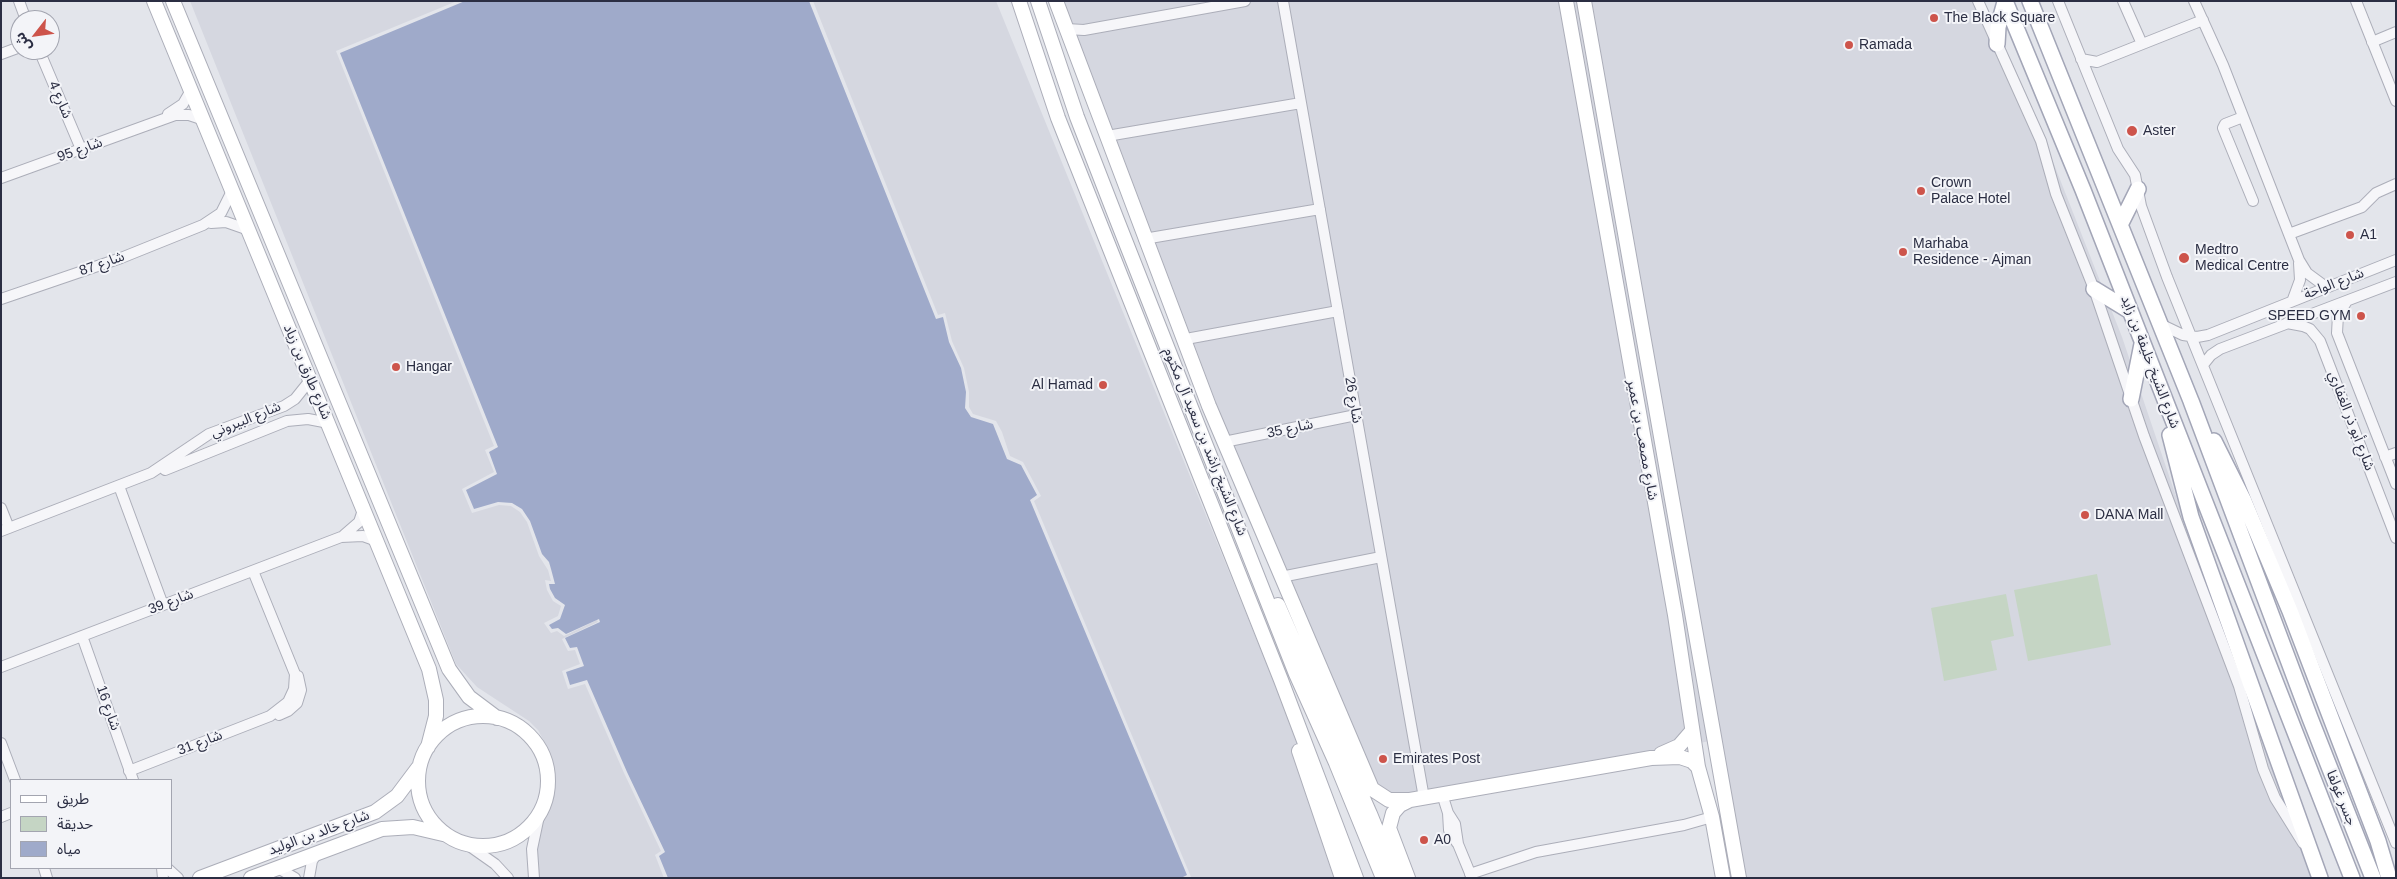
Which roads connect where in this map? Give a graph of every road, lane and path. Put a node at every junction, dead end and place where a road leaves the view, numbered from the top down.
1 (154, 1) edge
2 (173, 1) edge
3 (1019, 1) edge
4 (1038, 1) edge
5 (1056, 1) edge
6 (1245, 1) edge
7 (1283, 1) edge
8 (1566, 1) edge
9 (1584, 1) edge
10 (1978, 1) edge
11 (2030, 1) edge
12 (2058, 1) edge
13 (2123, 1) edge
14 (2194, 1) edge
15 (2356, 1) edge
16 (2005, 2) edge
17 (2203, 20) junction
18 (1066, 30) junction
19 (2396, 32) edge
20 (2372, 42) junction
21 (1997, 44) junction
22 (2142, 44) junction
23 (2081, 59) junction
24 (43, 60) edge
25 (190, 92) junction
26 (2396, 101) edge
27 (1301, 104) junction
28 (218, 113) junction
29 (2243, 116) junction
30 (1077, 117) junction
31 (201, 119) junction
32 (159, 120) junction
33 (1107, 136) junction
34 (81, 149) junction
35 (1, 178) edge
36 (2396, 184) edge
37 (2138, 189) junction
38 (231, 193) junction
39 (2253, 201) dead end
40 (1320, 209) junction
41 (2121, 224) junction
42 (202, 225) junction
43 (246, 229) junction
44 (2289, 234) junction
45 (1144, 239) junction
46 (2299, 260) junction
47 (2396, 260) edge
48 (2396, 282) edge
49 (2326, 287) junction
50 (2094, 289) junction
51 (1, 299) edge
52 (2293, 299) junction
53 (2347, 301) junction
54 (1338, 311) junction
55 (2130, 311) junction
56 (2252, 317) junction
57 (2287, 323) junction
58 (2160, 324) junction
59 (2259, 334) junction
60 (2191, 336) junction
61 (1186, 339) junction
62 (2142, 344) junction
63 (2343, 352) junction
64 (2327, 358) junction
65 (2203, 365) junction
66 (311, 379) junction
67 (2131, 399) junction
68 (2191, 401) junction
69 (2166, 404) junction
70 (1356, 415) junction
71 (329, 423) junction
72 (1224, 442) junction
73 (2396, 453) edge
74 (2385, 458) junction
75 (1237, 472) junction
76 (151, 473) junction
77 (2396, 484) edge
78 (119, 486) junction
79 (1225, 493) junction
80 (364, 507) junction
81 (1, 508) edge
82 (5, 529) edge
83 (341, 537) junction
84 (2396, 538) edge
85 (378, 541) junction
86 (1381, 557) junction
87 (253, 571) junction
88 (1281, 577) junction
89 (1263, 588) junction
90 (2295, 591) junction
91 (163, 605) junction
92 (2290, 611) junction
93 (1287, 623) junction
94 (82, 636) junction
95 (1307, 636) junction
96 (2231, 664) junction
97 (1, 667) edge
98 (2248, 678) junction
99 (1281, 680) junction
100 (497, 718) junction
101 (2310, 718) joint
102 (2292, 725) joint
103 (1692, 731) junction
104 (2351, 736) junction
105 (1, 743) edge
106 (428, 746) junction
107 (2345, 755) junction
108 (1651, 758) junction
109 (420, 763) junction
110 (1698, 767) junction
111 (131, 776) edge
112 (15, 779) edge
113 (1442, 794) junction
114 (1417, 799) junction
115 (539, 816) junction
116 (1713, 820) junction
117 (444, 834) junction
118 (2378, 841) junction
119 (2396, 842) edge
120 (468, 845) junction
121 (317, 853) junction
122 (278, 868) junction
123 (169, 869) edge
124 (2319, 872) edge
125 (2396, 872) edge
126 (227, 873) edge
127 (1471, 876) edge
128 (178, 878) edge
129 (200, 878) edge
130 (251, 878) edge
131 (295, 878) edge
132 (309, 878) edge
133 (508, 878) edge
134 (534, 878) edge
135 (1342, 878) edge
136 (1356, 878) edge
137 (1383, 878) edge
138 (1396, 878) edge
139 (1408, 878) edge
140 (1723, 878) edge
141 (1739, 878) edge
142 (2352, 878) edge
143 (2373, 878) edge
144 (2389, 878) edge

1 - 25 main road, شارع طارق بن زياد
2 - 28 main road, شارع طارق بن زياد
3 - 99 main road, شارع الشيخ راشد بن سعيد آل مكتوم
4 - 30 main road, شارع الشيخ راشد بن سعيد آل مكتوم
5 - 18 main road
6 - 18 street
7 - 27 street, شارع 26
8 - 103 main road, شارع مصعب بن عمير
9 - 141 main road, شارع مصعب بن عمير
10 - 21 street
11 - 41 main road, شارع الشيخ خليفة بن زايد
12 - 23 street
13 - 22 street
14 - 17 street
15 - 20 street
16 - 21 main road
16 - 55 main road, شارع الشيخ خليفة بن زايد
17 - 22 street
17 - 29 street
18 - 33 main road
19 - 20 street
20 - 26 street
21 - 50 street
22 - 23 street
23 - 37 street
24 - 34 street, شارع 4
25 - 31 main road, شارع طارق بن زياد
25 - 32 street, شارع 95
27 - 33 street
27 - 40 street, شارع 26
28 - 31 main road
28 - 100 main road, شارع طارق بن زياد
29 - 39 street
29 - 44 street
30 - 33 main road
30 - 79 main road, شارع الشيخ راشد بن سعيد آل مكتوم
31 - 32 street, شارع 95
31 - 38 main road, شارع طارق بن زياد
32 - 34 street, شارع 95
33 - 45 main road
34 - 35 street, شارع 95
36 - 44 street
37 - 41 main road
37 - 60 street
38 - 42 street, شارع 87
38 - 43 main road, شارع طارق بن زياد
40 - 45 street
40 - 54 street, شارع 26
41 - 58 main road, شارع الشيخ خليفة بن زايد
42 - 43 street, شارع 87
42 - 51 street, شارع 87
43 - 66 main road, شارع طارق بن زياد
44 - 46 street
45 - 61 main road
46 - 49 street
46 - 52 street
47 - 49 street, شارع الواحة
48 - 53 street, شارع الواحة
49 - 52 street, شارع الواحة
50 - 55 main road
50 - 67 street
52 - 56 street, شارع الواحة
53 - 57 street, شارع الواحة
53 - 63 street, شارع أبو ذر الغفاري
54 - 61 street
54 - 70 street, شارع 26
55 - 62 main road, شارع الشيخ خليفة بن زايد
56 - 59 street
56 - 60 street, شارع الواحة
57 - 59 street, شارع الواحة
57 - 64 street, شارع أبو ذر الغفاري
58 - 60 street, شارع الواحة
58 - 68 main road, شارع الشيخ خليفة بن زايد
59 - 65 street, شارع الواحة
60 - 65 street
61 - 72 main road
62 - 67 main road
62 - 69 main road, شارع الشيخ خليفة بن زايد
63 - 64 street
63 - 74 street, شارع أبو ذر الغفاري
64 - 84 street, شارع أبو ذر الغفاري
65 - 90 street
66 - 71 main road, شارع طارق بن زياد
66 - 76 street, شارع البيروني
67 - 96 street
68 - 92 main road
68 - 101 main road, شارع الشيخ خليفة بن زايد
69 - 98 main road
69 - 102 main road, شارع الشيخ خليفة بن زايد
70 - 72 street, شارع 35
70 - 86 street, شارع 26
71 - 76 street, شارع البيروني
71 - 80 main road, شارع طارق بن زياد
72 - 75 main road
73 - 74 street
74 - 77 street, شارع أبو ذر الغفاري
75 - 79 main road
75 - 88 main road
76 - 78 street, شارع البيروني
78 - 82 street, شارع البيروني
78 - 91 street
79 - 89 main road, شارع الشيخ راشد بن سعيد آل مكتوم
80 - 83 street, شارع 39
80 - 85 main road, شارع طارق بن زياد
81 - 82 street
83 - 85 street, شارع 39
83 - 87 street, شارع 39
85 - 106 main road, شارع طارق بن زياد
86 - 88 street
86 - 114 street, شارع 26
87 - 91 street, شارع 39
87 - 111 street, شارع 31
88 - 95 main road
89 - 93 main road
89 - 137 main road, شارع الشيخ راشد بن سعيد آل مكتوم
90 - 92 main road
90 - 104 street
91 - 94 street, شارع 39
92 - 107 main road
93 - 95 main road
93 - 138 main road
94 - 97 street, شارع 39
94 - 111 street, شارع 16
95 - 114 main road
96 - 98 main road
96 - 124 street
98 - 124 main road
99 - 135 main road
99 - 136 main road, شارع الشيخ راشد بن سعيد آل مكتوم
100 - 106 main road
100 - 115 main road
101 - 143 main road, جسر غولفا
102 - 142 main road, جسر غولفا
103 - 108 main road
103 - 110 main road, شارع مصعب بن عمير
104 - 107 main road
104 - 119 street
105 - 112 street
106 - 109 main road
107 - 118 main road
108 - 110 main road
108 - 113 main road
109 - 117 main road
109 - 126 main road, شارع خالد بن الوليد
110 - 116 main road, شارع مصعب بن عمير
113 - 114 main road
113 - 127 street
114 - 139 main road
115 - 120 main road
115 - 134 street
116 - 127 street
116 - 140 main road, شارع مصعب بن عمير
117 - 120 main road
117 - 121 main road, شارع خالد بن الوليد
118 - 125 main road
118 - 144 main road
120 - 133 street
121 - 122 main road, شارع خالد بن الوليد
121 - 132 street
122 - 130 main road, شارع خالد بن الوليد
122 - 131 street
123 - 128 street
126 - 129 main road, شارع خالد بن الوليد

